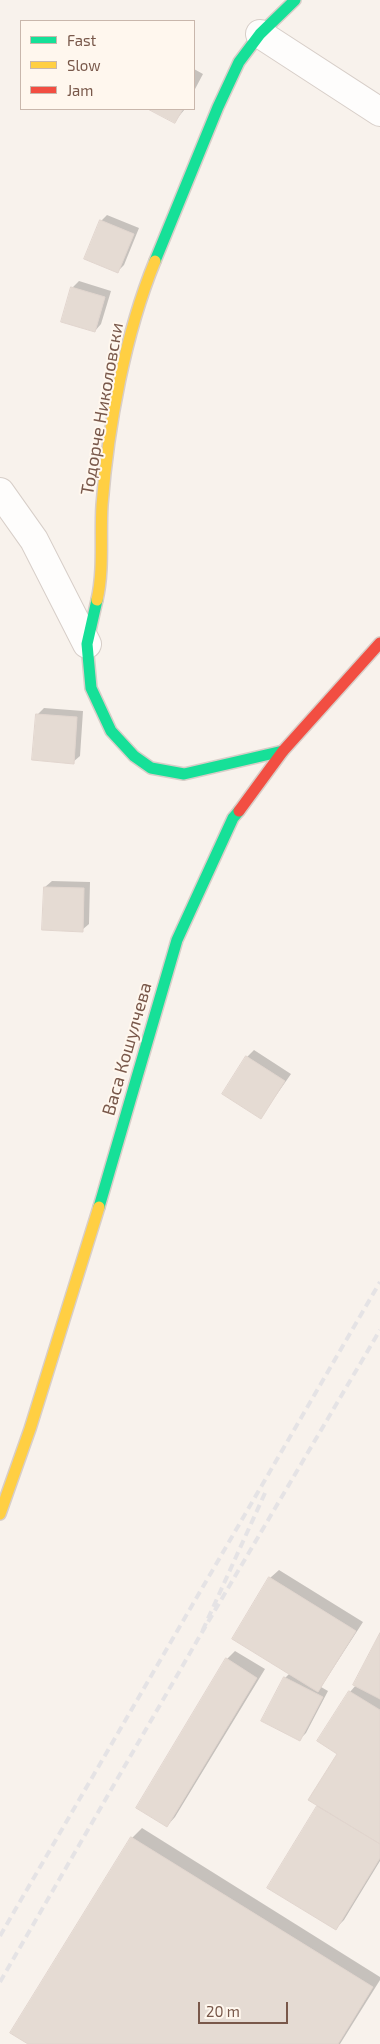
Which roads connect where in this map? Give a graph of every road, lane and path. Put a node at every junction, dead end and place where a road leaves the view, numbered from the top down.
1 (295, 0) edge
2 (260, 34) junction
3 (380, 112) edge
4 (0, 492) edge
5 (380, 643) edge
6 (87, 644) junction
7 (282, 751) junction
8 (0, 1514) edge

1 - 2 street, Тодорче Николовски
2 - 3 street
2 - 6 street, Тодорче Николовски
4 - 6 street
5 - 7 street, Васа Кошулчева
6 - 7 street, Тодорче Николовски
7 - 8 street, Васа Кошулчева

